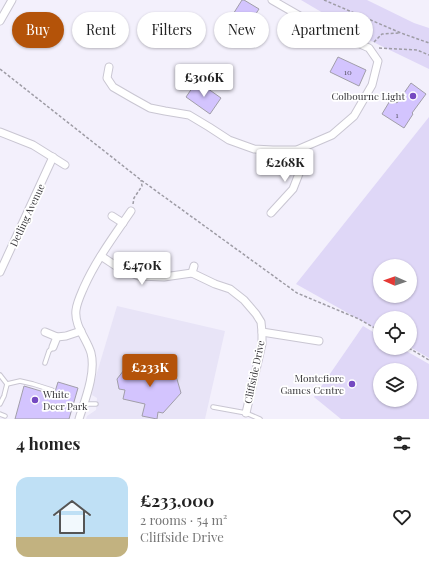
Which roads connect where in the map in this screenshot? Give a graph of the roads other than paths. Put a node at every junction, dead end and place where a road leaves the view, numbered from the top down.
1 (12, 0) edge
2 (272, 0) edge
3 (0, 21) edge
4 (109, 67) dead end
5 (0, 132) edge
6 (297, 150) junction
7 (53, 157) junction
8 (65, 165) dead end
9 (131, 211) road end
10 (271, 213) dead end
11 (112, 216) dead end
12 (123, 223) junction
13 (101, 256) junction
14 (0, 272) edge
15 (45, 332) dead end
16 (81, 332) junction
17 (262, 332) junction
18 (57, 337) junction
19 (319, 341) dead end
20 (53, 347) joint
21 (45, 363) dead end
22 (0, 375) edge
23 (7, 384) junction
24 (52, 390) dead end
25 (0, 404) edge
26 (84, 404) junction
27 (96, 404) dead end
28 (213, 408) dead end
29 (246, 413) junction
30 (0, 414) edge
31 (5, 416) dead end
32 (79, 419) edge
33 (260, 419) edge

1 - 3 street
2 - 6 street
4 - 6 street
5 - 7 street
6 - 10 street
7 - 8 street
7 - 14 street, Detling Avenue
9 - 12 street
11 - 12 street
12 - 13 street
13 - 16 street
13 - 17 street, Cliffside Drive
15 - 18 street
16 - 18 street
16 - 26 street
17 - 19 street
17 - 29 street, Cliffside Drive
18 - 20 street
20 - 21 lane
22 - 23 lane
23 - 24 lane
23 - 25 lane
26 - 27 lane
26 - 32 street
28 - 29 lane
29 - 33 lane
30 - 31 lane

